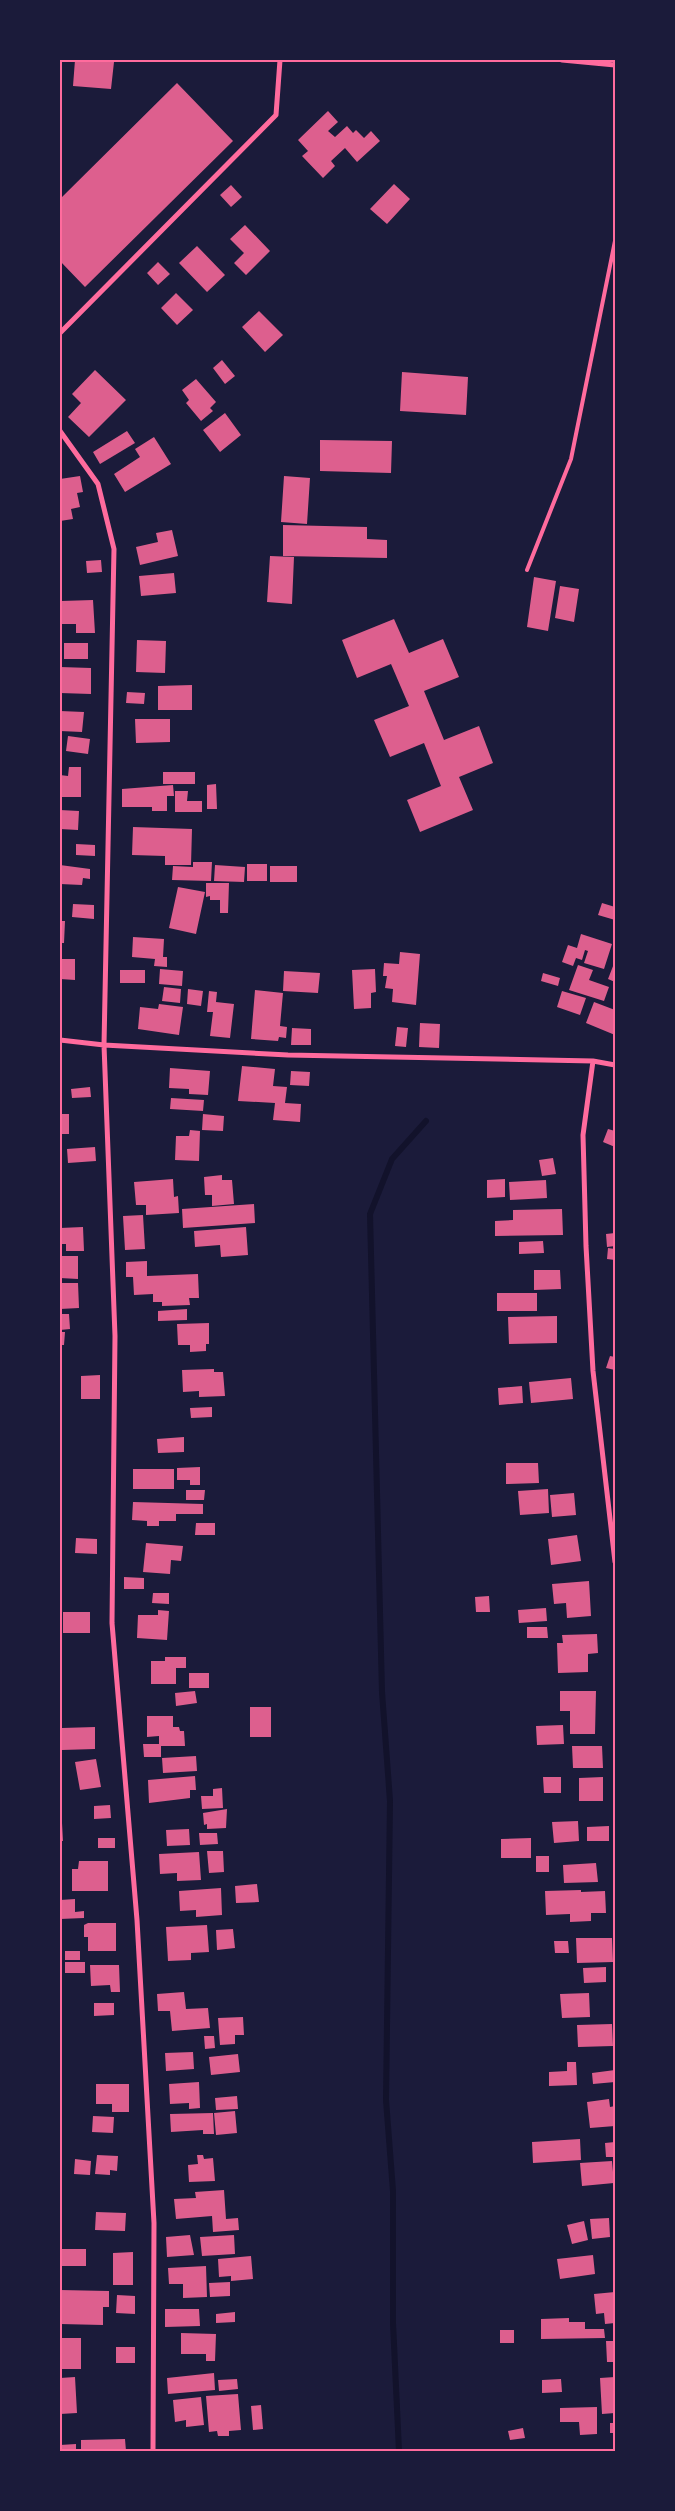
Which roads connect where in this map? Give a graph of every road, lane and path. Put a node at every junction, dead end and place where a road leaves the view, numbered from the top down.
1 (280, 60) edge
2 (562, 60) edge
3 (615, 65) edge
4 (615, 241) edge
5 (60, 332) edge
6 (60, 431) edge
7 (527, 570) dead end
8 (60, 1040) edge
9 (104, 1045) junction
10 (593, 1062) junction
11 (615, 1065) edge
12 (615, 1562) edge
13 (153, 2451) edge

1 - 5 street
2 - 3 street
4 - 7 lane
6 - 9 street
8 - 9 street
9 - 10 street
9 - 13 street
10 - 11 street
10 - 12 street

